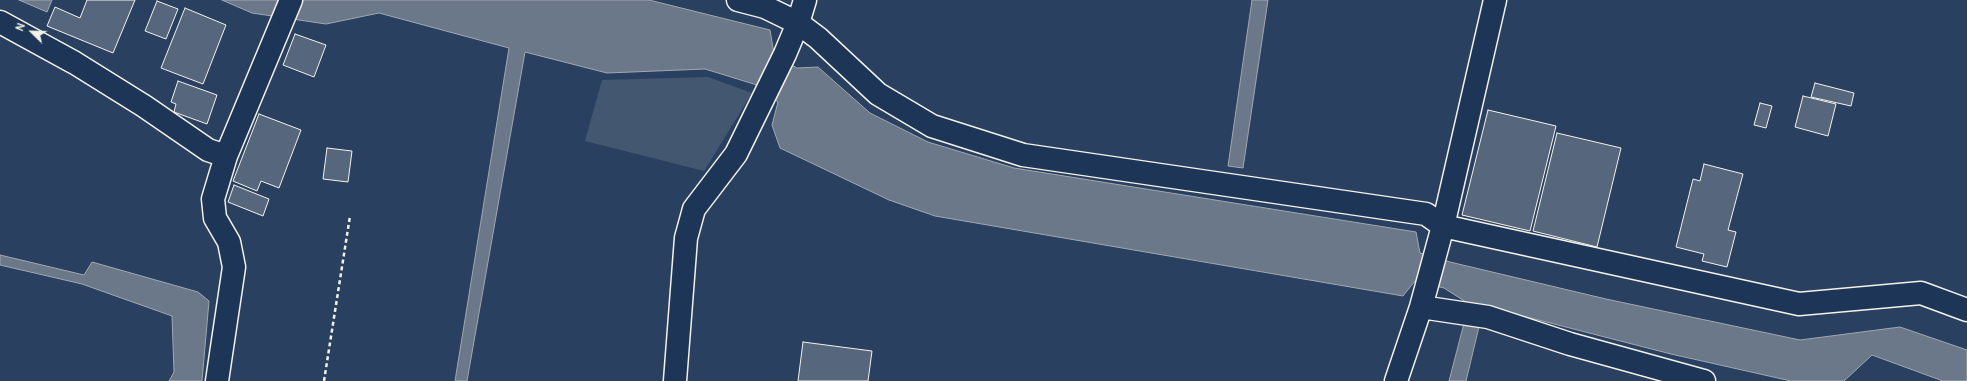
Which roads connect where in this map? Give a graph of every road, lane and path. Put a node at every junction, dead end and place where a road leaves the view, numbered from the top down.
1 (292, 0) edge
2 (738, 0) edge
3 (805, 0) edge
4 (1495, 0) edge
5 (0, 22) edge
6 (798, 23) junction
7 (226, 156) junction
8 (350, 216) dead end
9 (1443, 226) junction
10 (1423, 297) junction
11 (1967, 310) edge
12 (217, 381) edge
13 (324, 381) edge
14 (675, 381) edge
15 (1396, 381) edge
16 (1704, 381) edge

1 - 7 street
2 - 6 street
3 - 6 street
4 - 9 street
5 - 7 street
6 - 9 street
6 - 14 street
7 - 12 street
8 - 13 path
9 - 10 street
9 - 11 street
10 - 15 street
10 - 16 street

